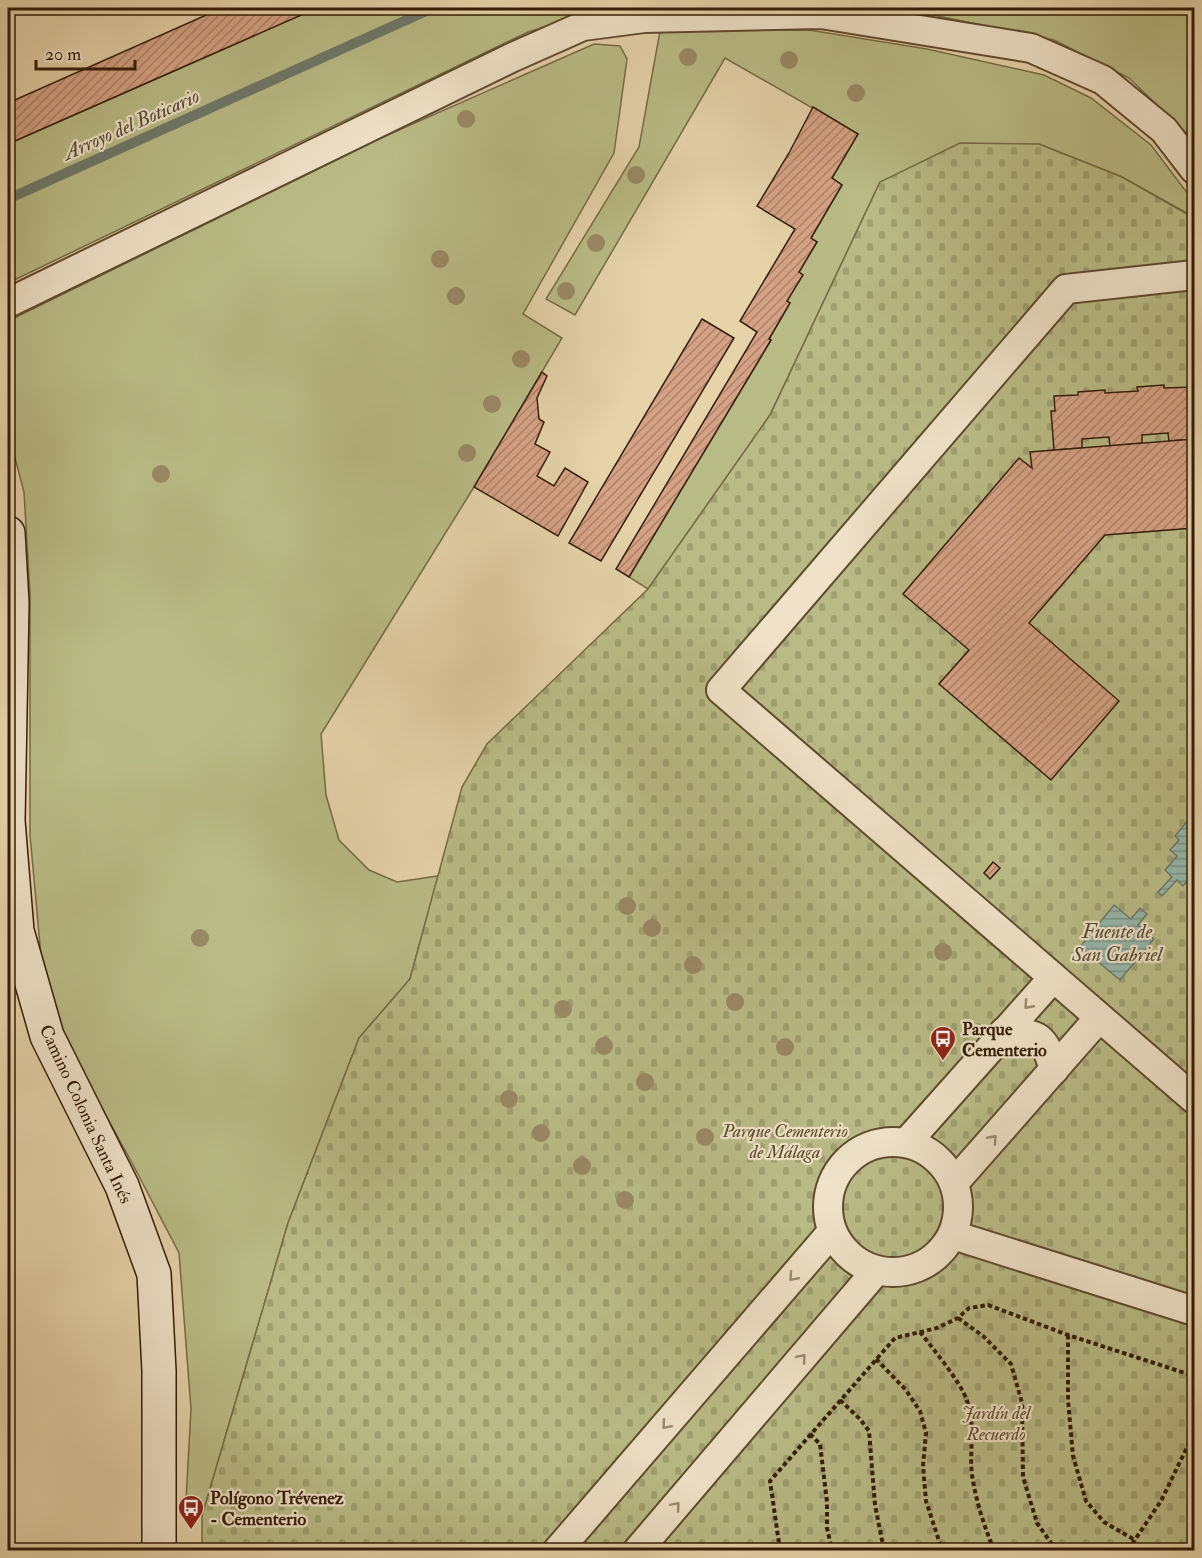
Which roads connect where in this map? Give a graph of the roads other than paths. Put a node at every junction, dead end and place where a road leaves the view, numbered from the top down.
1 (1194, 169) edge
2 (1194, 275) edge
3 (8, 303) edge
4 (8, 533) edge
5 (1053, 978) junction
6 (1099, 1018) junction
7 (1004, 1032) junction
8 (1054, 1070) junction
9 (1194, 1099) edge
10 (907, 1142) junction
11 (954, 1183) junction
12 (831, 1233) junction
13 (953, 1235) junction
14 (876, 1271) junction
15 (1194, 1311) edge
16 (159, 1551) edge
17 (558, 1551) edge
18 (638, 1551) edge

1 - 3 street
2 - 5 street
4 - 16 main road, Camino Colonia Santa Inés
5 - 6 street
5 -> 7 street
6 - 8 street
6 - 9 street
7 - 8 street
7 - 10 street
11 -> 8 street
10 - 11 street
10 - 12 street
11 - 13 street
12 - 14 street
12 -> 17 street
13 - 14 street
13 - 15 street
18 -> 14 street

